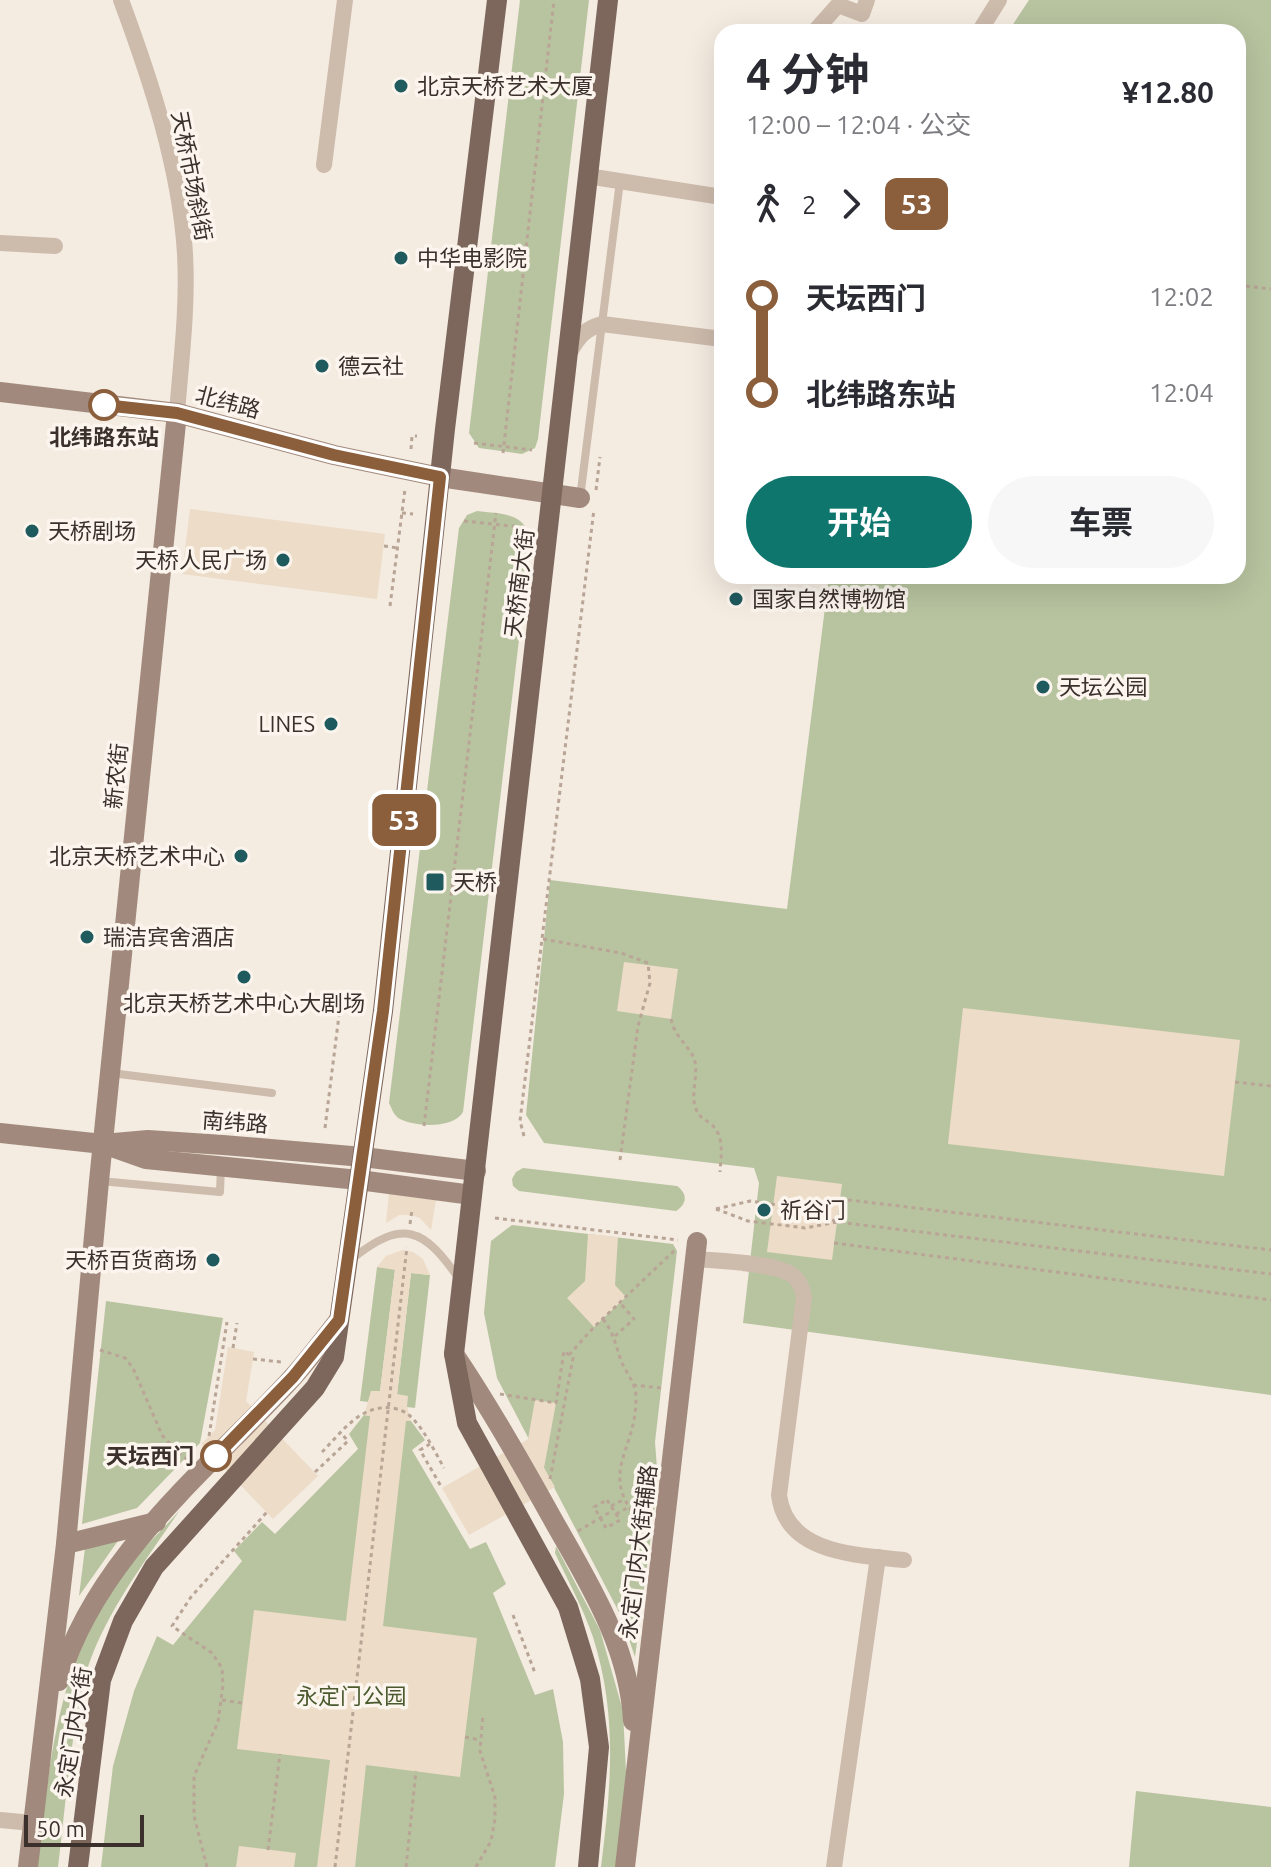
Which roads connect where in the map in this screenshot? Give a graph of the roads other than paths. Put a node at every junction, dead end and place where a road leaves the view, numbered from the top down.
1 (121, 0) edge
2 (345, 0) edge
3 (497, 0) edge
4 (608, 0) edge
5 (867, 0) edge
6 (999, 0) edge
7 (821, 24) edge
8 (984, 24) edge
9 (324, 165) dead end
10 (587, 176) junction
11 (620, 181) junction
12 (714, 196) edge
13 (55, 246) dead end
14 (1, 249) edge
15 (602, 324) junction
16 (714, 338) edge
17 (568, 357) junction
18 (0, 392) edge
19 (177, 413) junction
20 (440, 477) junction
21 (554, 496) junction
22 (590, 497) joint
23 (110, 1073) junction
24 (272, 1093) dead end
25 (0, 1133) edge
26 (103, 1144) junction
27 (223, 1145) junction
28 (363, 1157) junction
29 (221, 1167) junction
30 (476, 1171) junction
31 (359, 1180) junction
32 (99, 1181) junction
33 (472, 1195) junction
34 (696, 1250) joint
35 (347, 1263) junction
36 (462, 1283) junction
37 (339, 1320) junction
38 (454, 1354) junction
39 (156, 1522) junction
40 (66, 1544) junction
41 (878, 1557) junction
42 (904, 1560) dead end
43 (45, 1727) junction
44 (636, 1785) junction
45 (0, 1820) edge
46 (32, 1823) junction
47 (28, 1867) edge
48 (78, 1867) edge
49 (588, 1867) edge
50 (625, 1867) edge
51 (834, 1867) edge

1 - 19 street, 天桥市场斜街
2 - 9 street
3 - 20 main road
4 - 10 main road, 天桥南大街
5 - 7 street
6 - 8 street
10 - 11 street
10 - 17 main road, 天桥南大街
11 - 12 street
11 - 15 lane
13 - 14 street
15 - 16 street
15 - 17 street
15 - 22 lane
17 - 21 main road, 天桥南大街
18 - 19 street, 北纬路
19 - 20 street, 北纬路
19 - 23 street, 新农街
20 - 21 street, 北纬路
20 - 28 main road
21 - 22 street, 北纬路
21 - 30 main road, 天桥南大街
23 - 24 lane
23 - 26 street, 新农街
25 - 26 street, 南纬路
26 - 27 street, 南纬路
26 - 29 street, 南纬路
26 - 32 street, 永定门内大街
27 - 28 street, 南纬路
27 - 29 lane
28 - 30 street, 南纬路
28 - 31 main road, 永定门内大街
29 - 31 street, 南纬路
29 - 32 lane
30 - 33 main road
31 - 33 street, 南纬路
31 - 35 main road, 永定门内大街
32 - 40 street, 永定门内大街
33 - 36 main road
34 - 41 street
34 - 44 street, 永定门内大街辅路
35 - 36 lane
35 - 37 main road, 永定门内大街
36 - 38 main road
37 - 39 street
37 - 48 main road, 永定门内大街
38 - 44 street
38 - 49 main road
39 - 40 street
39 - 43 street
40 - 43 street, 永定门内大街
41 - 42 street
41 - 51 street
43 - 46 street
44 - 50 street, 永定门内大街辅路
45 - 46 street
46 - 47 street

